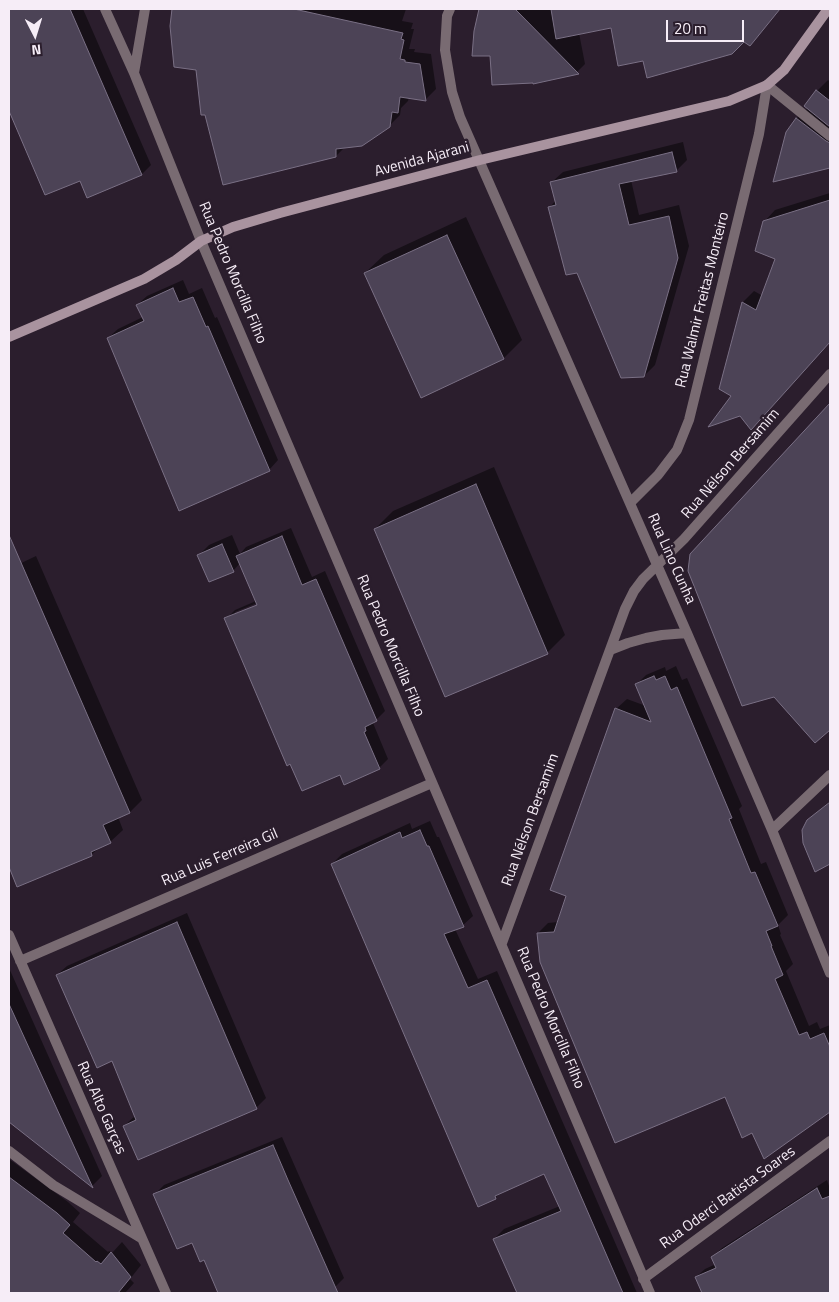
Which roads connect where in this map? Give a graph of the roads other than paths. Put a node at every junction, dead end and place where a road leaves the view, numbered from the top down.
1 (105, 9) edge
2 (146, 9) edge
3 (450, 9) edge
4 (828, 9) edge
5 (134, 73) junction
6 (767, 85) junction
7 (830, 136) edge
8 (480, 160) junction
9 (201, 241) junction
10 (9, 337) edge
11 (830, 374) edge
12 (630, 503) junction
13 (658, 566) junction
14 (687, 633) junction
15 (610, 650) junction
16 (830, 776) edge
17 (432, 784) junction
18 (772, 830) junction
19 (9, 935) edge
20 (502, 943) junction
21 (20, 961) junction
22 (830, 973) edge
23 (830, 1141) edge
24 (9, 1151) edge
25 (141, 1238) junction
26 (643, 1279) junction
27 (166, 1293) edge
28 (650, 1293) edge

1 - 5 street, Rua Pedro Morcilla Filho
2 - 5 street
3 - 8 street, Rua Lino Cunha
4 - 6 street, Avenida Ajarani
5 - 9 street, Rua Pedro Morcilla Filho
6 - 7 street
6 - 8 street, Avenida Ajarani
6 - 12 street, Rua Walmir Freitas Monteiro
8 - 9 street, Avenida Ajarani
8 - 12 street, Rua Lino Cunha
9 - 10 street, Avenida Ajarani
9 - 17 street, Rua Pedro Morcilla Filho
11 - 13 street, Rua Nélson Bersamim
12 - 13 street, Rua Lino Cunha
13 - 14 street, Rua Lino Cunha
13 - 15 street, Rua Nélson Bersamim
14 - 15 street
14 - 18 street, Rua Lino Cunha
15 - 20 street, Rua Nélson Bersamim
16 - 18 street
17 - 20 street, Rua Pedro Morcilla Filho
17 - 21 street, Rua Luis Ferreira Gil
18 - 22 street, Rua Lino Cunha
19 - 21 street, Rua Alto Garças
20 - 26 street, Rua Pedro Morcilla Filho
21 - 25 street, Rua Alto Garças
23 - 26 street, Rua Oderci Batista Soares
24 - 25 street
25 - 27 street, Rua Alto Garças
26 - 28 street, Rua Pedro Morcilla Filho

